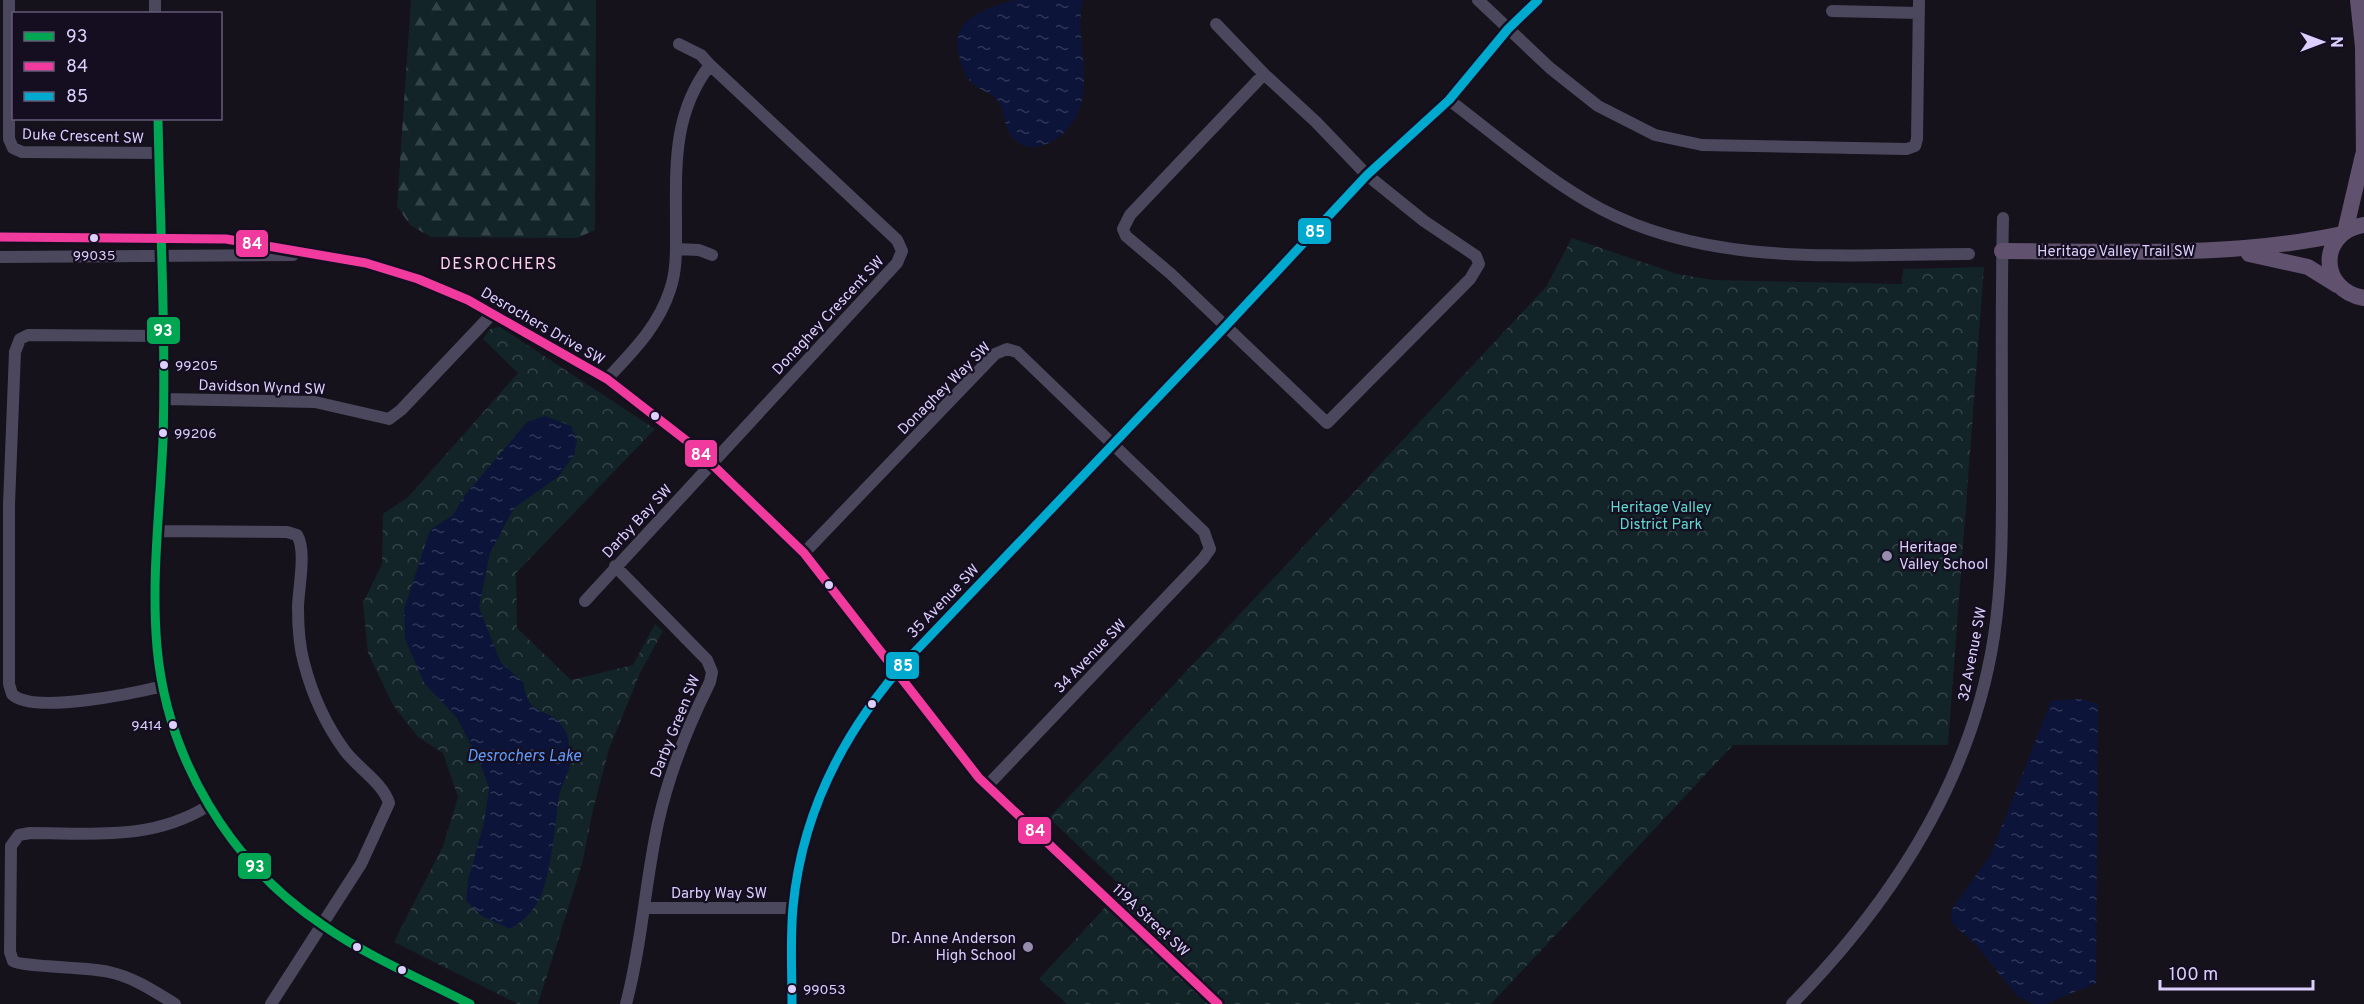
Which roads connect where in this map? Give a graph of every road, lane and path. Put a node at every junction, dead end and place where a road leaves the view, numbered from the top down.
1 (9, 0) edge
2 (1478, 0) edge
3 (1538, 0) edge
4 (2358, 0) edge
5 (1919, 6) edge
6 (1832, 11) dead end
7 (1216, 24) dead end
8 (1508, 29) junction
9 (2363, 43) edge
10 (679, 44) dead end
11 (710, 65) junction
12 (1264, 74) junction
13 (1449, 100) junction
14 (158, 120) edge
15 (158, 153) junction
16 (2364, 157) edge
17 (1367, 175) junction
18 (2003, 218) dead end
19 (2364, 225) edge
20 (2343, 233) junction
21 (0, 237) edge
22 (161, 238) junction
23 (676, 249) junction
24 (2230, 250) junction
25 (2002, 251) junction
26 (310, 254) junction
27 (1969, 254) dead end
28 (712, 255) dead end
29 (0, 257) edge
30 (162, 257) junction
31 (2337, 285) junction
32 (2364, 298) edge
33 (493, 313) junction
34 (1225, 327) junction
35 (164, 336) junction
36 (607, 379) junction
37 (164, 399) junction
38 (1113, 444) junction
39 (711, 463) junction
40 (158, 531) junction
41 (1210, 543) joint
42 (804, 554) junction
43 (615, 566) junction
44 (585, 601) dead end
45 (897, 671) junction
46 (163, 686) junction
47 (987, 786) junction
48 (208, 806) junction
49 (646, 908) junction
50 (793, 908) junction
51 (321, 925) junction
52 (175, 1004) edge
53 (271, 1004) edge
54 (470, 1004) edge
55 (626, 1004) edge
56 (792, 1004) edge
57 (1218, 1004) edge
58 (1792, 1004) edge

1 - 15 street, Duke Crescent SW
2 - 8 street
3 - 8 street, 35 Avenue SW
4 - 9 main road
5 - 6 street
5 - 8 street
7 - 12 street
8 - 13 street, 35 Avenue SW
9 - 16 main road
10 - 11 street, Donaghey Crescent SW
11 - 23 street
11 - 39 street, Donaghey Crescent SW
12 - 17 street
12 - 34 street
13 - 17 street, 35 Avenue SW
13 - 27 street
14 - 15 street
15 - 22 street
16 - 20 main road
17 - 34 street, 35 Avenue SW
17 - 34 street
18 - 25 street, 32 Avenue SW
19 - 20 main road, Heritage Valley Trail SW
20 - 24 main road, Heritage Valley Trail SW
20 - 31 main road
21 - 22 street, Desrochers Drive SW
22 - 26 street, Desrochers Drive SW
22 - 30 street
23 - 28 street
23 - 36 street
24 - 25 main road, Heritage Valley Trail SW
24 - 31 main road, Heritage Valley Trail SW
25 - 58 street, 32 Avenue SW
26 - 30 street, Desrochers Drive SW
26 - 33 street, Desrochers Drive SW
29 - 30 street, Desrochers Drive SW
30 - 35 street
31 - 32 main road, Heritage Valley Trail SW
33 - 36 street, Desrochers Drive SW
33 - 37 street, Davidson Wynd SW
34 - 38 street, 35 Avenue SW
35 - 37 street
35 - 46 street
36 - 39 street, Desrochers Drive SW
37 - 40 street
38 - 41 street, Donaghey Way SW
38 - 42 street, Donaghey Way SW
38 - 45 street, 35 Avenue SW
39 - 42 street, Desrochers Drive SW
39 - 43 street, Darby Bay SW
40 - 46 street
40 - 51 street
41 - 47 street, 34 Avenue SW
42 - 45 street, Desrochers Drive SW
43 - 44 street, Darby Bay SW
43 - 49 street, Darby Green SW
45 - 47 street, 119A Street SW
45 - 50 street, 35 Avenue SW
46 - 48 street
47 - 57 street, 119A Street SW
48 - 51 street
48 - 52 street
49 - 50 street, Darby Way SW
49 - 55 street, Darby Green SW
50 - 56 street, 35 Avenue SW
51 - 53 street
51 - 54 street

